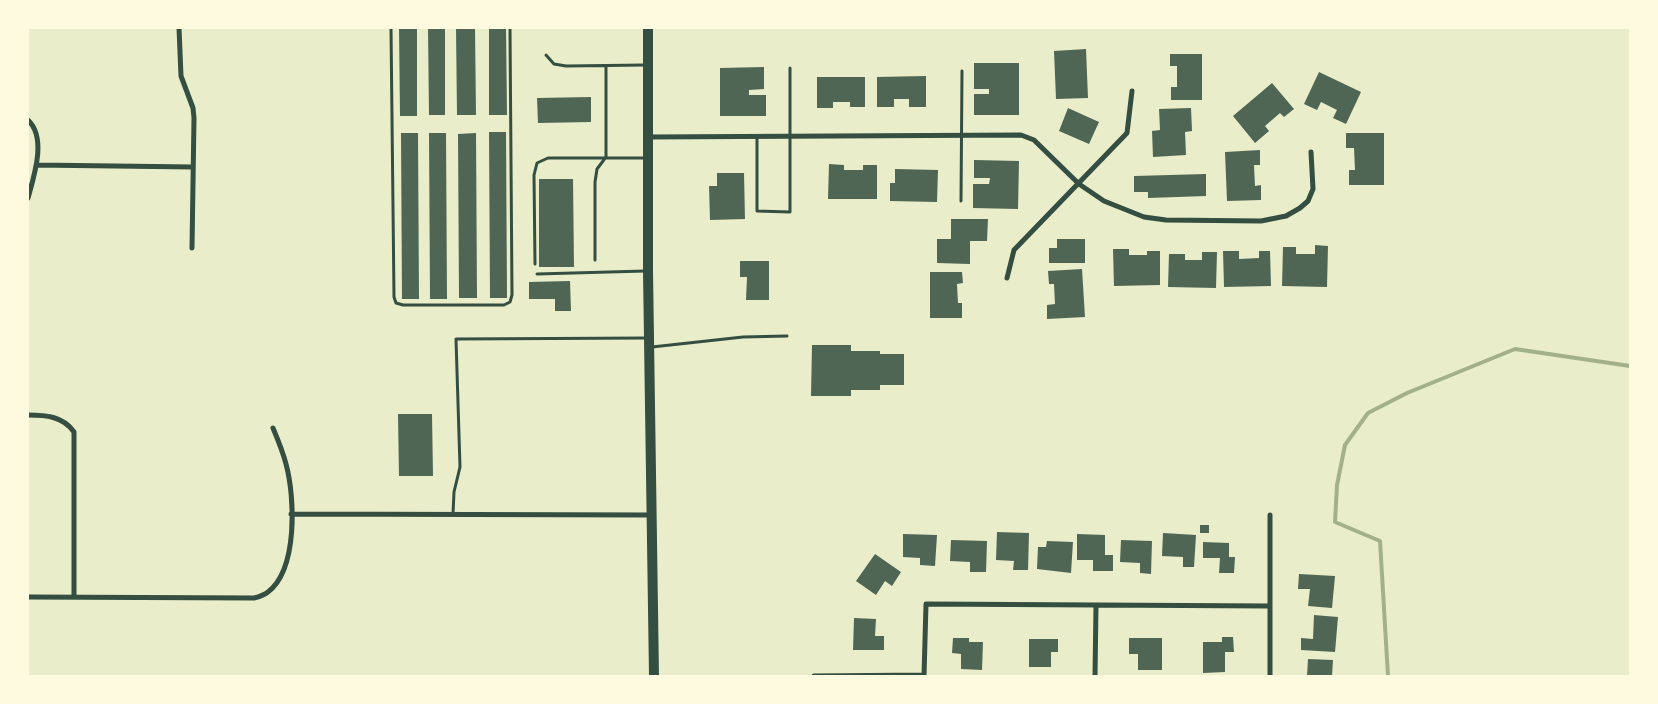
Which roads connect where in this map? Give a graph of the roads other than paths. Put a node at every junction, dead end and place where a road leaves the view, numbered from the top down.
1 (179, 28) edge
2 (392, 28) edge
3 (510, 28) edge
4 (648, 28) edge
5 (546, 55) dead end
6 (648, 65) junction
7 (606, 66) junction
8 (790, 68) dead end
9 (962, 71) dead end
10 (1132, 90) dead end
11 (28, 120) edge
12 (961, 134) junction
13 (758, 136) junction
14 (648, 137) junction
15 (790, 137) junction
16 (1310, 152) dead end
17 (606, 157) junction
18 (648, 158) junction
19 (36, 165) junction
20 (193, 167) junction
21 (1079, 184) junction
22 (28, 198) edge
23 (961, 201) dead end
24 (192, 248) dead end
25 (595, 260) dead end
26 (535, 264) dead end
27 (648, 271) junction
28 (537, 274) dead end
29 (1007, 278) dead end
30 (787, 336) dead end
31 (649, 343) junction
32 (28, 415) edge
33 (273, 428) dead end
34 (291, 514) junction
35 (453, 514) junction
36 (651, 515) junction
37 (1270, 515) dead end
38 (74, 596) junction
39 (28, 597) edge
40 (1096, 606) junction
41 (1269, 606) junction
42 (654, 676) edge
43 (814, 676) edge
44 (924, 676) edge
45 (1095, 676) edge
46 (1270, 676) edge

1 - 20 street
2 - 3 lane
4 - 6 main road
5 - 7 lane
6 - 7 lane
6 - 14 main road
7 - 17 lane
8 - 15 lane
9 - 12 lane
10 - 21 street
11 - 19 street
12 - 15 street
12 - 21 street
12 - 23 lane
13 - 14 street
13 - 15 street
13 - 15 lane
14 - 18 main road
16 - 21 street
17 - 18 lane
17 - 25 lane
17 - 26 lane
18 - 27 main road
19 - 20 street
19 - 22 street
20 - 24 street
21 - 29 street
27 - 28 lane
27 - 31 main road
30 - 31 lane
31 - 35 lane
31 - 36 main road
32 - 38 street
33 - 34 street
34 - 35 street
34 - 38 street
35 - 36 street
36 - 42 main road
37 - 41 street
38 - 39 street
40 - 41 street
40 - 44 street
40 - 45 street
41 - 46 street
43 - 44 street

